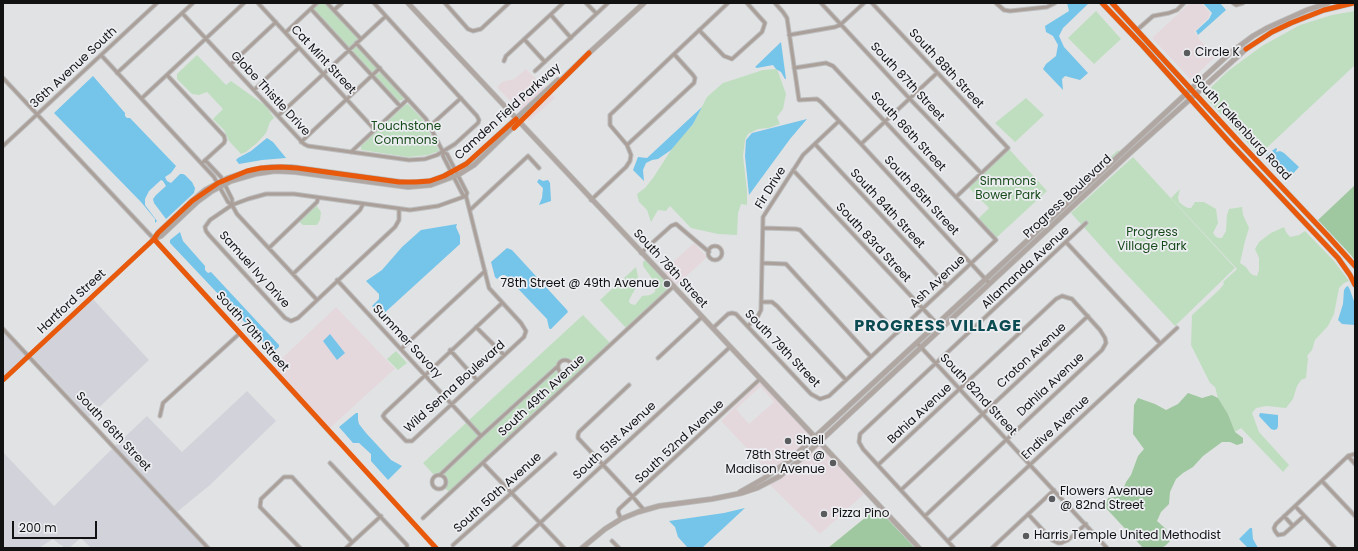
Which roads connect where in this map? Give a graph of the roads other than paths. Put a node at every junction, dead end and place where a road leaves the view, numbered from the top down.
1 (157, 3) edge
2 (193, 3) edge
3 (244, 3) edge
4 (258, 3) edge
5 (317, 3) edge
6 (327, 3) edge
7 (342, 3) edge
8 (374, 3) edge
9 (408, 3) edge
10 (445, 3) edge
11 (509, 3) edge
12 (563, 3) edge
13 (586, 3) edge
14 (608, 3) edge
15 (644, 3) edge
16 (728, 3) edge
17 (747, 3) edge
18 (775, 3) edge
19 (821, 3) edge
20 (864, 3) edge
21 (872, 3) edge
22 (996, 3) edge
23 (1055, 3) edge
24 (1102, 3) edge
25 (1112, 3) edge
26 (1184, 3) edge
27 (1233, 3) edge
28 (1243, 3) edge
29 (1328, 3) edge
30 (1353, 3) edge
31 (310, 9) junction
32 (334, 10) junction
33 (182, 13) junction
34 (596, 13) junction
35 (386, 16) junction
36 (551, 16) junction
37 (276, 22) junction
38 (840, 25) junction
39 (699, 30) junction
40 (1137, 30) junction
41 (286, 32) junction
42 (789, 35) junction
43 (571, 38) junction
44 (206, 39) junction
45 (361, 39) junction
46 (524, 39) junction
47 (356, 43) junction
48 (299, 48) junction
49 (349, 50) junction
50 (674, 54) junction
51 (101, 56) junction
52 (504, 61) dead end
53 (545, 62) junction
54 (230, 65) junction
55 (380, 68) junction
56 (794, 68) junction
57 (535, 71) dead end
58 (117, 73) junction
59 (937, 73) junction
60 (167, 74) junction
61 (323, 74) junction
62 (372, 76) junction
63 (3, 78) edge
64 (1191, 89) junction
65 (254, 90) junction
66 (1186, 94) junction
67 (1195, 94) junction
68 (142, 98) junction
69 (461, 98) junction
70 (909, 98) junction
71 (347, 99) junction
72 (408, 99) junction
73 (1190, 99) junction
74 (400, 106) junction
75 (38, 114) junction
76 (278, 116) junction
77 (518, 120) junction
78 (839, 121) junction
79 (885, 121) junction
80 (430, 126) junction
81 (375, 130) junction
82 (301, 142) junction
83 (815, 144) junction
84 (861, 144) junction
85 (627, 145) junction
86 (3, 146) edge
87 (351, 152) junction
88 (443, 152) junction
89 (205, 160) junction
90 (202, 163) junction
91 (539, 168) dead end
92 (793, 170) junction
93 (981, 173) junction
94 (1100, 173) junction
95 (455, 174) junction
96 (221, 183) junction
97 (466, 196) junction
98 (956, 197) junction
99 (318, 198) junction
100 (591, 200) junction
101 (363, 204) junction
102 (232, 205) junction
103 (1071, 207) junction
104 (399, 209) junction
105 (470, 210) junction
106 (1060, 210) junction
107 (1086, 223) dead end
108 (763, 228) junction
109 (1038, 230) junction
110 (1042, 234) junction
111 (154, 239) junction
112 (996, 240) joint
113 (1066, 242) junction
114 (269, 248) junction
115 (708, 252) junction
116 (642, 253) junction
117 (762, 263) junction
118 (972, 264) junction
119 (1355, 266) edge
120 (485, 271) junction
121 (292, 274) junction
122 (338, 280) junction
123 (987, 281) junction
124 (1355, 285) edge
125 (674, 286) junction
126 (947, 286) junction
127 (317, 300) junction
128 (761, 302) junction
129 (502, 303) junction
130 (922, 309) junction
131 (1088, 316) junction
132 (702, 317) junction
133 (937, 324) junction
134 (748, 326) junction
135 (476, 327) junction
136 (713, 328) junction
137 (941, 328) junction
138 (1176, 328) dead end
139 (3, 329) edge
140 (897, 333) junction
141 (239, 334) junction
142 (1160, 343) junction
143 (919, 345) junction
144 (730, 347) junction
145 (401, 349) junction
146 (450, 350) junction
147 (504, 355) junction
148 (29, 356) junction
149 (871, 357) junction
150 (658, 358) dead end
151 (936, 363) junction
152 (558, 367) junction
153 (424, 375) junction
154 (760, 379) junction
155 (3, 380) edge
156 (477, 380) junction
157 (846, 380) junction
158 (629, 385) dead end
159 (960, 389) junction
160 (820, 399) joint
161 (452, 404) junction
162 (983, 414) junction
163 (160, 416) dead end
164 (481, 436) junction
165 (336, 439) dead end
166 (817, 439) junction
167 (1007, 439) junction
168 (556, 454) dead end
169 (1355, 454) edge
170 (1348, 456) junction
171 (330, 463) dead end
172 (483, 463) junction
173 (1355, 464) edge
174 (603, 465) junction
175 (878, 465) junction
176 (1030, 465) junction
177 (441, 474) junction
178 (1322, 481) junction
179 (901, 490) junction
180 (1054, 490) junction
181 (512, 493) junction
182 (633, 497) junction
183 (1295, 506) junction
184 (644, 510) junction
185 (1028, 514) junction
186 (380, 516) junction
187 (925, 516) junction
188 (1284, 516) junction
189 (1304, 516) junction
190 (1355, 516) edge
191 (423, 518) dead end
192 (621, 519) junction
193 (540, 523) junction
194 (1086, 524) junction
195 (1293, 526) junction
196 (612, 541) dead end
197 (948, 541) junction
198 (352, 542) junction
199 (453, 545) dead end
200 (208, 548) edge
201 (300, 548) edge
202 (346, 548) edge
203 (407, 548) edge
204 (513, 548) edge
205 (564, 548) edge
206 (582, 548) edge
207 (619, 548) edge
208 (919, 548) edge
209 (954, 548) edge
210 (992, 548) edge
211 (1107, 548) edge
212 (1335, 548) edge

1 - 51 street, 36th Avenue South
2 - 33 street
3 - 44 street
4 - 37 street, Cat Mint Street
5 - 31 street
6 - 32 street
7 - 32 street
8 - 35 street, Globe Thistle Drive
9 - 77 street, South 78th Street
10 - 11 street
12 - 36 street
13 - 34 street
14 - 34 street
15 - 77 street, Camden Field Parkway
16 - 39 street
17 - 39 street
18 - 42 street
19 - 38 street, South 87th Street
20 - 38 street
21 - 59 street, South 88th Street
22 - 23 street
24 - 66 street, South Falkenburg Road
25 - 40 street, South Falkenburg Road
26 - 40 street
27 - 28 street
29 - 64 street, Progress Boulevard
30 - 67 street, Progress Boulevard
31 - 41 street
31 - 49 street
32 - 45 street
33 - 44 street, Globe Thistle Drive
33 - 58 street
34 - 43 street
35 - 45 street
35 - 69 street, Globe Thistle Drive
36 - 43 street
36 - 46 street
37 - 41 street, Cat Mint Street
37 - 54 street
38 - 42 street
38 - 70 street, South 87th Street
39 - 50 street
40 - 64 street, South Falkenburg Road
41 - 48 street, Cat Mint Street
42 - 56 street
43 - 53 street
44 - 54 street, Globe Thistle Drive
44 - 60 street
45 - 47 street
46 - 52 street
46 - 53 street
47 - 49 street
47 - 55 street, Wild Senna Boulevard
48 - 61 street, Cat Mint Street
48 - 65 street
49 - 61 street
49 - 62 street
50 - 85 street
50 - 85 street
51 - 58 street
51 - 75 street, 36th Avenue South
53 - 57 street
54 - 65 street, Globe Thistle Drive
55 - 62 street
55 - 72 street, Wild Senna Boulevard
56 - 78 street, South 85th Street
56 - 79 street, South 86th Street
58 - 68 street
59 - 70 street
59 - 93 street, South 88th Street
60 - 68 street
60 - 89 street
61 - 71 street, Cat Mint Street
61 - 76 street
62 - 71 street
62 - 74 street
63 - 75 street, South 70th Street
64 - 66 street, Progress Boulevard
64 - 67 street, South Falkenburg Road
65 - 76 street, Globe Thistle Drive
66 - 73 street, South Falkenburg Road
66 - 94 street, Progress Boulevard
67 - 73 street, Progress Boulevard
67 - 119 street, South Falkenburg Road
68 - 90 street
69 - 80 street
69 - 88 street, Globe Thistle Drive
70 - 79 street
70 - 93 street, South 87th Street
71 - 81 street, Cat Mint Street
71 - 82 street
72 - 74 street
72 - 80 street, Wild Senna Boulevard
73 - 103 street, Progress Boulevard
73 - 124 street, South Falkenburg Road
74 - 81 street
75 - 86 street, 36th Avenue South
75 - 111 street, South 70th Street
76 - 82 street, Globe Thistle Drive
77 - 95 street, Camden Field Parkway
77 - 100 street, South 78th Street
78 - 83 street, Fir Drive
78 - 84 street, South 85th Street
79 - 84 street
79 - 98 street, South 86th Street
80 - 88 street, Wild Senna Boulevard
81 - 87 street
82 - 87 street, Globe Thistle Drive
83 - 92 street, Fir Drive
83 - 126 street, South 84th Street
84 - 118 street, South 85th Street
85 - 100 street
87 - 88 street, Globe Thistle Drive
88 - 95 street, Wild Senna Boulevard
89 - 90 street
89 - 96 street
90 - 96 street
91 - 105 street
92 - 108 street, Fir Drive
92 - 130 street, South 83rd Street
93 - 98 street
94 - 103 street
94 - 106 street, Progress Boulevard
95 - 96 street, Camden Field Parkway
95 - 97 street, Wild Senna Boulevard
96 - 102 street
96 - 111 street, Camden Field Parkway
97 - 104 street, Samuel Ivy Drive
97 - 105 street, Wild Senna Boulevard
98 - 112 street, South 86th Street
99 - 101 street, Samuel Ivy Drive
99 - 102 street, Samuel Ivy Drive
99 - 114 street
100 - 116 street, South 78th Street
101 - 104 street, Samuel Ivy Drive
101 - 121 street
102 - 114 street
102 - 127 street, Samuel Ivy Drive
103 - 106 street
103 - 110 street, Progress Boulevard
104 - 122 street, Samuel Ivy Drive
105 - 120 street, Wild Senna Boulevard
106 - 109 street, Progress Boulevard
107 - 113 street, Allamanda Avenue
108 - 117 street, Fir Drive
108 - 140 street
109 - 110 street
109 - 123 street, Progress Boulevard
110 - 123 street, Progress Boulevard
111 - 141 street, South 70th Street
111 - 148 street, Hartford Street
112 - 118 street, Ash Avenue
113 - 142 street
113 - 151 street, Allamanda Avenue
114 - 121 street
115 - 115 street
115 - 116 street
116 - 125 street, South 78th Street
117 - 128 street, Fir Drive
117 - 149 street
118 - 123 street, South 85th Street
118 - 126 street, Ash Avenue
120 - 129 street, Wild Senna Boulevard
120 - 145 street
121 - 127 street
122 - 127 street, Samuel Ivy Drive
122 - 145 street, Summer Savory
123 - 133 street, Progress Boulevard
123 - 137 street, Progress Boulevard
125 - 132 street, South 78th Street
125 - 172 street, South 49th Avenue
126 - 130 street, Ash Avenue
128 - 134 street, Fir Drive
128 - 157 street
129 - 135 street, Wild Senna Boulevard
129 - 147 street, Wild Senna Boulevard
130 - 133 street, South 83rd Street
130 - 140 street, Ash Avenue
131 - 159 street, Bahia Avenue
131 - 162 street, Croton Avenue
131 - 167 street, Dahlia Avenue
132 - 136 street, South 78th Street
132 - 150 street
133 - 137 street, South 83rd Street
133 - 143 street, Progress Boulevard
134 - 136 street, South 79th Street
134 - 160 street, South 79th Street
135 - 146 street, Wild Senna Boulevard
135 - 147 street
136 - 144 street, South 78th Street
137 - 143 street, Progress Boulevard
138 - 142 street, Endive Avenue
139 - 148 street, South 66th Street
140 - 149 street, Ash Avenue
141 - 163 street
141 - 165 street, South 70th Street
142 - 176 street, Endive Avenue
143 - 151 street, South 82nd Street
143 - 166 street, Progress Boulevard
144 - 154 street, South 78th Street
144 - 174 street, South 51st Avenue
145 - 153 street, Summer Savory
146 - 153 street, Wild Senna Boulevard
146 - 156 street
147 - 156 street, Wild Senna Boulevard
148 - 155 street, Hartford Street
148 - 200 street, South 66th Street
149 - 157 street, Ash Avenue
151 - 159 street, South 82nd Street
151 - 175 street, Allamanda Avenue
152 - 152 street
152 - 164 street
153 - 161 street, Summer Savory
153 - 161 street, Wild Senna Boulevard
154 - 166 street, South 78th Street
154 - 182 street, South 52nd Avenue
156 - 161 street, Wild Senna Boulevard
157 - 160 street, Ash Avenue
158 - 174 street
159 - 162 street, South 82nd Street
159 - 175 street, Bahia Avenue
161 - 164 street, Summer Savory
162 - 167 street, South 82nd Street
162 - 179 street, Croton Avenue
164 - 177 street
166 - 184 street, Progress Boulevard
166 - 208 street, South 78th Street
167 - 176 street, South 82nd Street
167 - 187 street, Dahlia Avenue
168 - 181 street, South 50th Avenue
169 - 170 street
170 - 173 street
170 - 178 street
171 - 186 street
172 - 181 street
172 - 191 street, South 49th Avenue
174 - 182 street
174 - 193 street, South 51st Avenue
175 - 179 street
176 - 180 street, South 82nd Street
176 - 197 street, Endive Avenue
177 - 177 street
178 - 183 street
178 - 190 street
179 - 187 street
180 - 185 street
180 - 194 street, South 82nd Street
181 - 193 street
181 - 199 street, South 50th Avenue
182 - 184 street
182 - 192 street, South 52nd Avenue
183 - 188 street
183 - 189 street
184 - 192 street, Progress Boulevard
185 - 194 street
185 - 210 street
186 - 198 street
186 - 203 street
187 - 197 street
188 - 195 street
188 - 195 street
189 - 195 street
189 - 212 street
192 - 206 street, Progress Boulevard
193 - 204 street, South 51st Avenue
193 - 205 street
194 - 211 street, South 82nd Street
196 - 207 street
197 - 209 street
198 - 201 street
198 - 202 street

